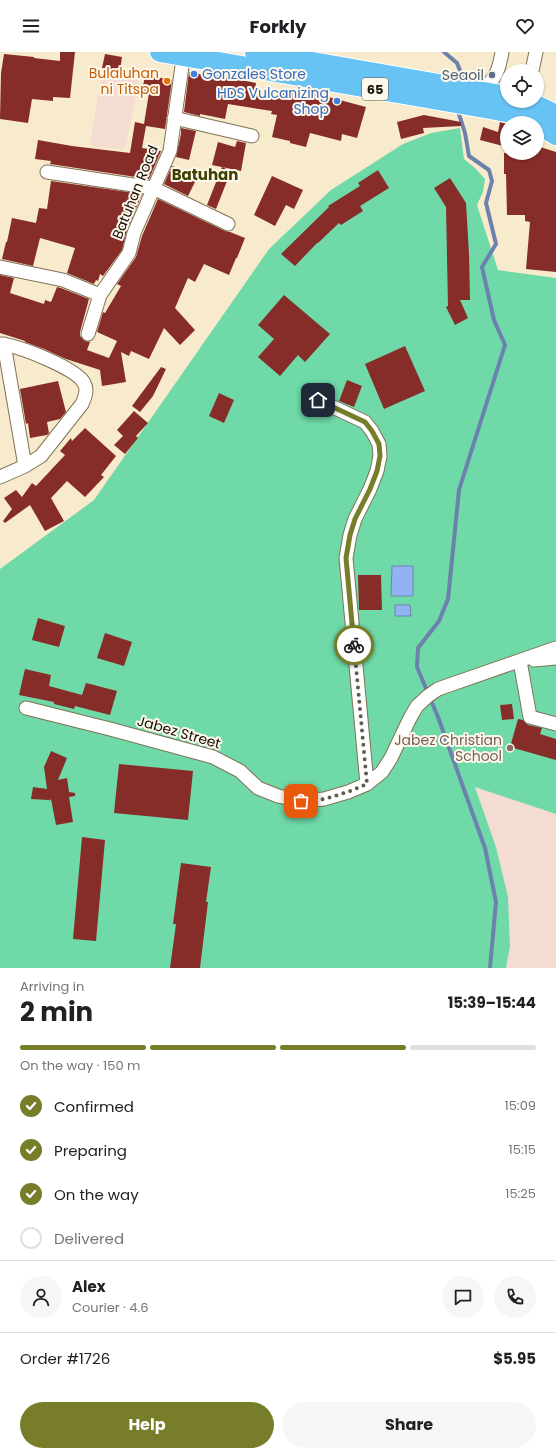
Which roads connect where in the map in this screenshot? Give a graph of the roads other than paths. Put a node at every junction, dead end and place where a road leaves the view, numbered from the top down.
1 (160, 52) edge
2 (255, 52) edge
3 (502, 52) edge
4 (536, 52) edge
5 (184, 54) edge
6 (504, 64) edge
7 (533, 64) edge
8 (500, 75) edge
9 (440, 92) junction
10 (500, 97) edge
11 (480, 99) junction
12 (539, 111) edge
13 (174, 118) junction
14 (556, 135) edge
15 (252, 136) dead end
16 (47, 172) dead end
17 (153, 188) junction
18 (228, 224) dead end
19 (0, 267) edge
20 (100, 295) junction
21 (88, 334) dead end
22 (2, 344) edge
23 (318, 400) dead end
24 (25, 466) junction
25 (0, 477) edge
26 (556, 648) edge
27 (556, 658) edge
28 (520, 661) junction
29 (26, 708) dead end
30 (556, 724) edge
31 (367, 784) junction

1 - 5 highway, 65
2 - 9 highway, 65
3 - 6 street
4 - 7 street
5 - 9 highway, 65
5 - 13 street, Batuhan Road
8 - 11 street
9 - 11 highway, 65
10 - 11 highway, 65
11 - 12 highway, 65
12 - 14 highway, 65
13 - 15 street
13 - 17 street, Batuhan Road
16 - 17 street
17 - 18 street
17 - 20 street, Batuhan Road
19 - 20 street
20 - 21 street, Batuhan Road
22 - 24 street
22 - 24 street
23 - 31 street
24 - 25 street
26 - 28 street, Jabez Street
27 - 28 street, Jabez Street
28 - 30 street
28 - 31 street, Jabez Street
29 - 31 street, Jabez Street

